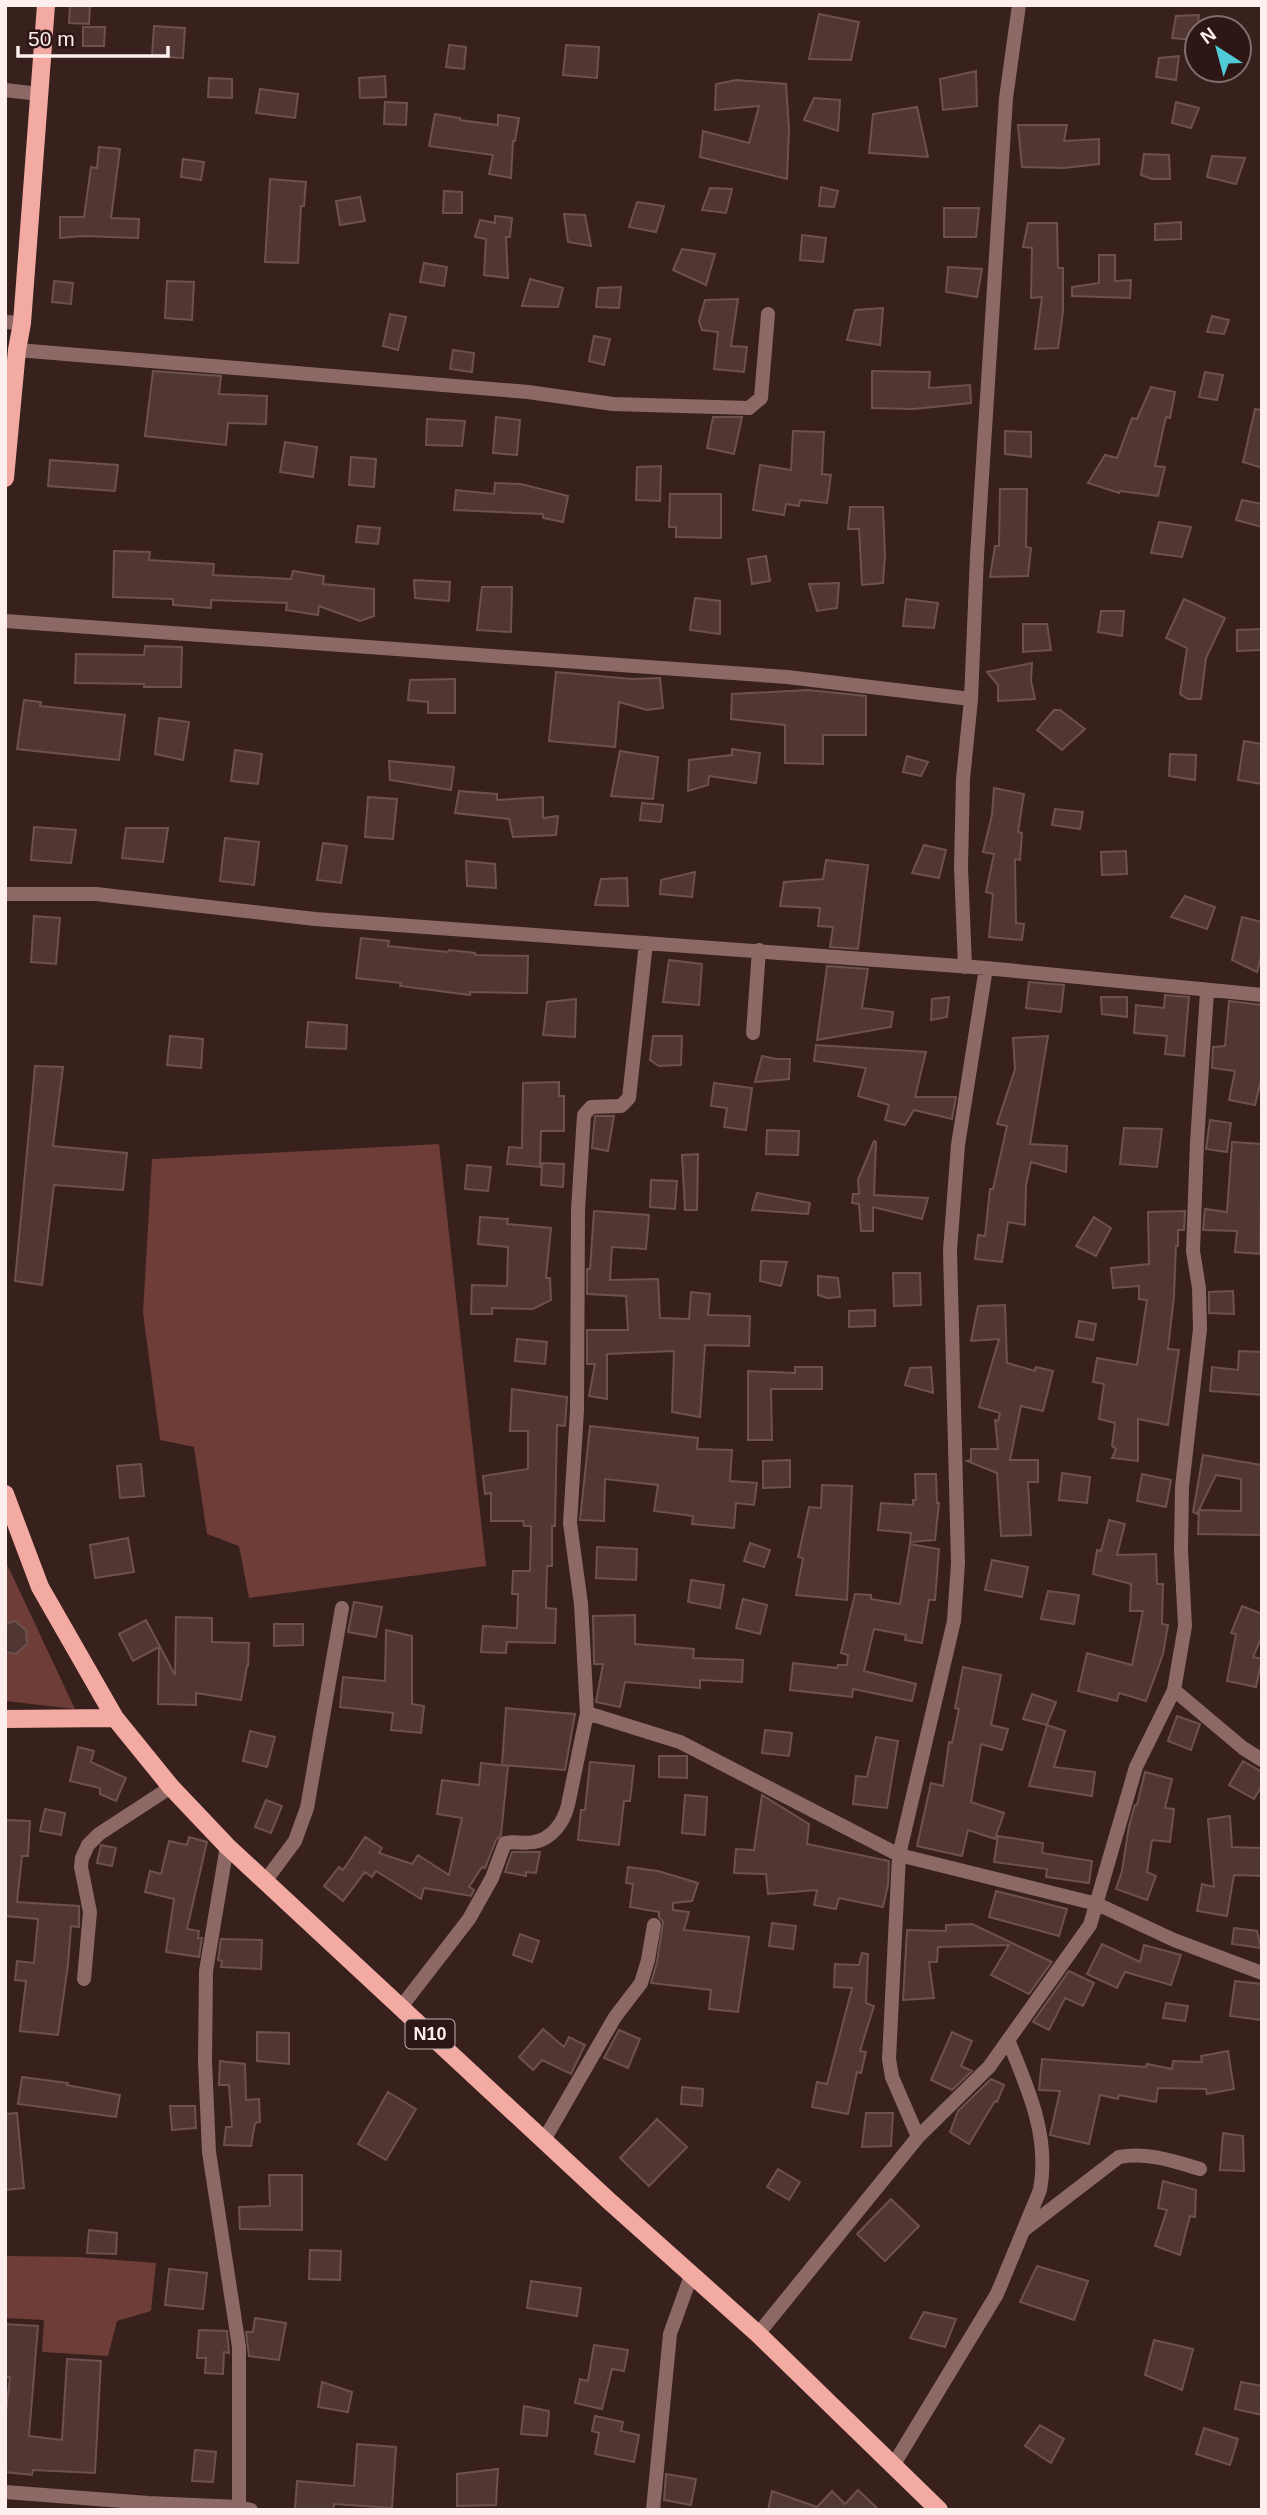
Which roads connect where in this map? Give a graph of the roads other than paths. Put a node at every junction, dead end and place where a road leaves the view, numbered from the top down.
1 (46, 5) edge
2 (1019, 5) edge
3 (5, 90) edge
4 (39, 94) junction
5 (768, 314) dead end
6 (13, 323) edge
7 (17, 350) junction
8 (5, 478) edge
9 (5, 621) edge
10 (971, 699) junction
11 (5, 894) edge
12 (646, 943) junction
13 (760, 950) junction
14 (965, 967) junction
15 (986, 968) junction
16 (1207, 992) junction
17 (1262, 995) edge
18 (753, 1032) dead end
19 (5, 1494) edge
20 (342, 1608) dead end
21 (1174, 1689) junction
22 (587, 1713) junction
23 (115, 1718) junction
24 (5, 1719) edge
25 (1262, 1760) edge
26 (171, 1787) junction
27 (227, 1846) junction
28 (899, 1855) junction
29 (266, 1880) junction
30 (1097, 1904) junction
31 (654, 1926) dead end
32 (1262, 1973) edge
33 (83, 1979) dead end
34 (401, 2007) junction
35 (1008, 2040) junction
36 (918, 2137) junction
37 (544, 2140) junction
38 (1200, 2169) dead end
39 (1023, 2231) junction
40 (692, 2273) junction
41 (758, 2334) junction
42 (894, 2464) junction
43 (5, 2492) edge
44 (245, 2508) edge
45 (653, 2510) edge
46 (939, 2510) edge

1 - 4 main road
2 - 10 street
3 - 4 street
4 - 6 main road
5 - 7 street
6 - 7 main road
7 - 8 main road
9 - 10 street
10 - 14 street
11 - 12 street
12 - 13 street
12 - 22 street
13 - 14 street
13 - 18 street
14 - 15 street
15 - 16 street
15 - 28 street
16 - 17 street
16 - 21 street
19 - 23 main road, N10
20 - 29 street
21 - 25 street
21 - 30 street
22 - 28 street
22 - 34 street
23 - 24 main road
23 - 26 main road, N10
26 - 27 main road, N10
26 - 33 street
27 - 29 main road, N10
27 - 44 street
28 - 30 street
28 - 36 street
29 - 34 main road, N10
30 - 32 street
30 - 35 street
31 - 37 street
34 - 37 main road, N10
35 - 36 street
35 - 39 street
36 - 41 street
37 - 40 main road, N10
38 - 39 street
39 - 42 street
40 - 41 main road, N10
40 - 45 street
41 - 42 main road, N10
42 - 46 main road, N10
43 - 44 street

